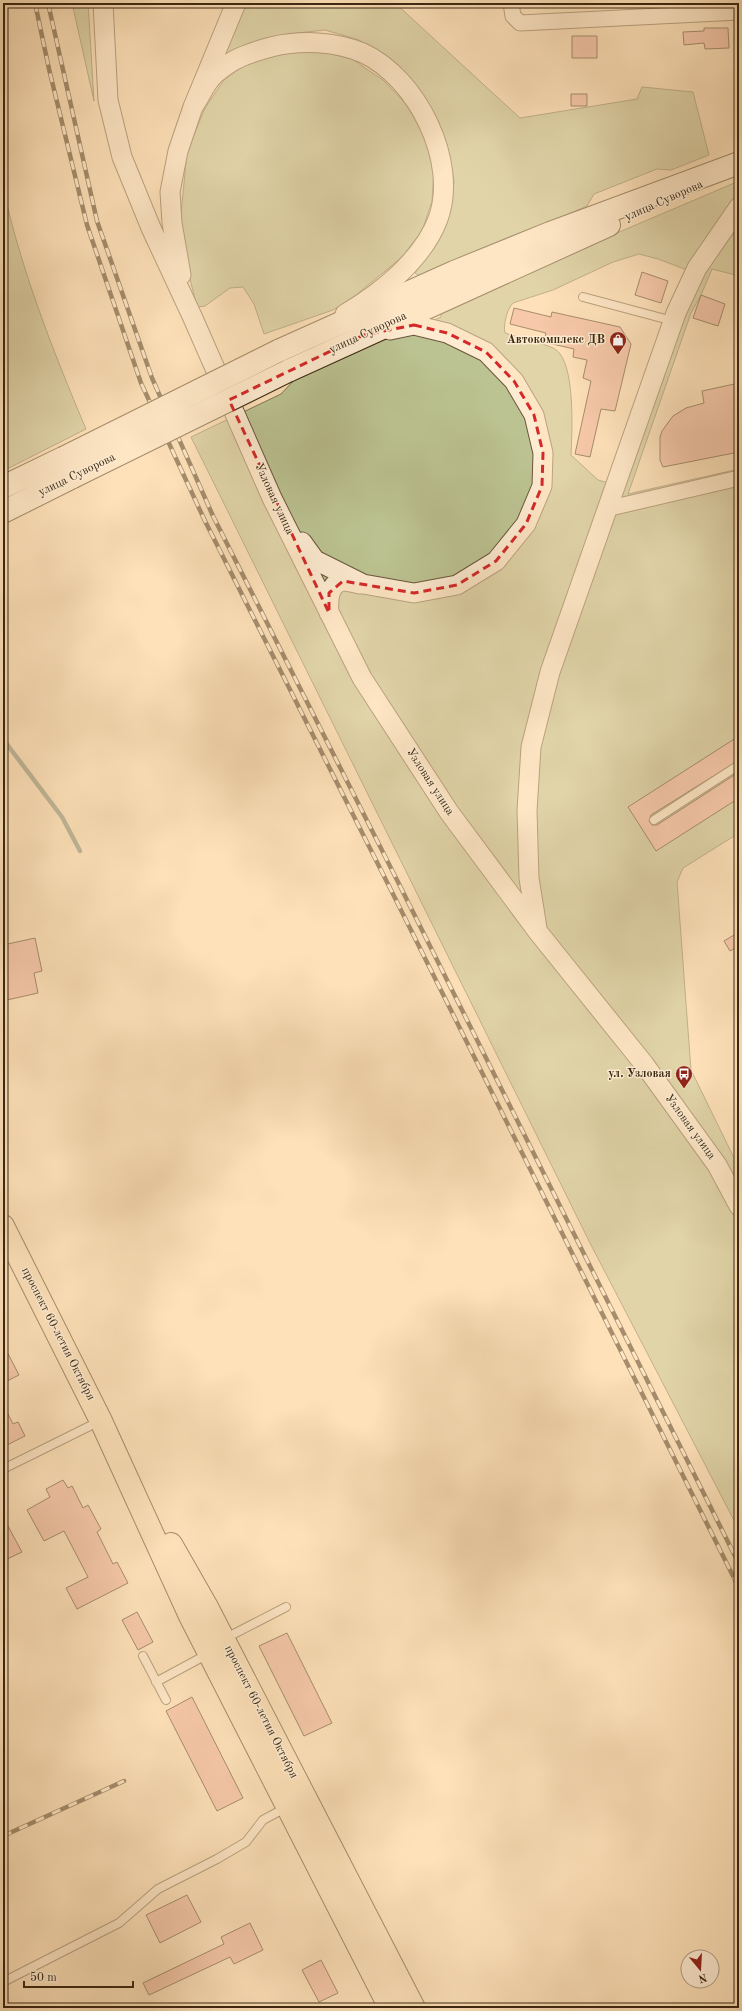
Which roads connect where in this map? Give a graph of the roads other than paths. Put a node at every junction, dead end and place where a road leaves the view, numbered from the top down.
1 (104, 3) edge
2 (236, 3) edge
3 (511, 3) edge
4 (739, 12) edge
5 (193, 107) junction
6 (739, 163) edge
7 (739, 168) edge
8 (739, 207) edge
9 (583, 297) dead end
10 (192, 316) junction
11 (673, 321) junction
12 (364, 335) junction
13 (278, 351) junction
14 (739, 478) edge
15 (3, 487) edge
16 (272, 498) junction
17 (606, 509) junction
18 (3, 512) edge
19 (363, 584) junction
20 (329, 613) junction
21 (739, 765) edge
22 (654, 820) dead end
23 (538, 932) junction
24 (739, 1206) edge
25 (3, 1226) edge
26 (101, 1421) junction
27 (3, 1469) edge
28 (286, 1607) dead end
29 (216, 1646) junction
30 (143, 1656) dead end
31 (156, 1682) junction
32 (166, 1700) dead end
33 (288, 1807) junction
34 (3, 1982) edge
35 (390, 2008) edge
36 (414, 2008) edge

1 - 10 street
2 - 5 street
3 - 4 street
5 - 10 street
5 - 13 street
6 - 13 main road, улица Суворова
7 - 12 main road, улица Суворова
8 - 11 street
9 - 11 lane
10 - 16 street, Узловая улица
11 - 17 street
12 - 18 main road, улица Суворова, bridge
12 - 19 street
13 - 15 main road, улица Суворова, bridge
14 - 17 street
16 - 19 street
16 - 20 street, Узловая улица
17 - 23 street
19 - 20 street
20 - 23 street, Узловая улица
21 - 22 lane
23 - 24 street, Узловая улица
25 - 26 highway, проспект 60-летия Октября
26 - 27 lane
26 - 29 highway, проспект 60-летия Октября
28 - 29 lane
29 - 31 lane
29 - 33 highway, проспект 60-летия Октября
29 - 36 highway, проспект 60-летия Октября
30 - 31 lane
31 - 32 lane
33 - 34 lane
33 - 35 highway, проспект 60-летия Октября

